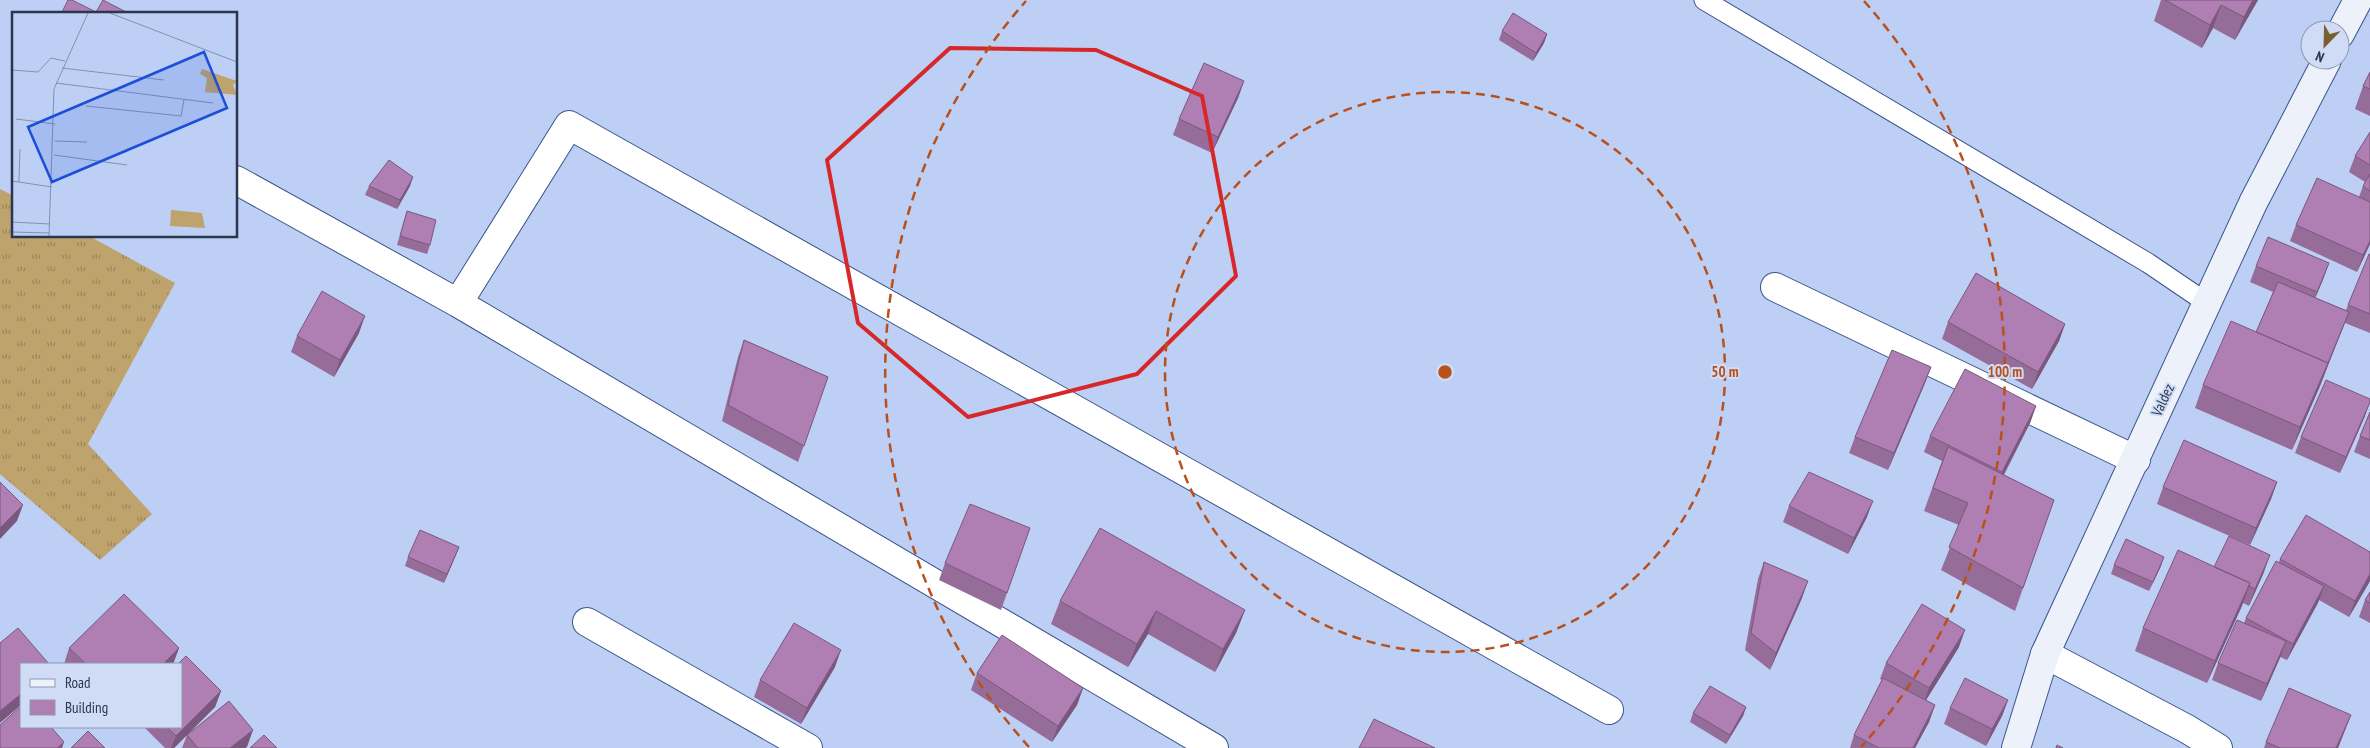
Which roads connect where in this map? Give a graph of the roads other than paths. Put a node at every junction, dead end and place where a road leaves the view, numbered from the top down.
1 (1704, 0) edge
2 (2358, 0) edge
3 (2347, 20) edge
4 (2322, 70) edge
5 (238, 181) edge
6 (1775, 287) dead end
7 (458, 303) junction
8 (2207, 303) junction
9 (2136, 460) junction
10 (587, 622) dead end
11 (2045, 654) junction
12 (1609, 710) dead end
13 (808, 748) edge
14 (1214, 748) edge
15 (2016, 748) edge
16 (2218, 748) edge

1 - 8 lane
2 - 3 street
4 - 8 street, Valdez
5 - 7 street
6 - 9 street
7 - 12 street
7 - 14 street
8 - 9 street, Valdez
9 - 11 street, Valdez
10 - 13 street
11 - 15 street, Valdez
11 - 16 street

